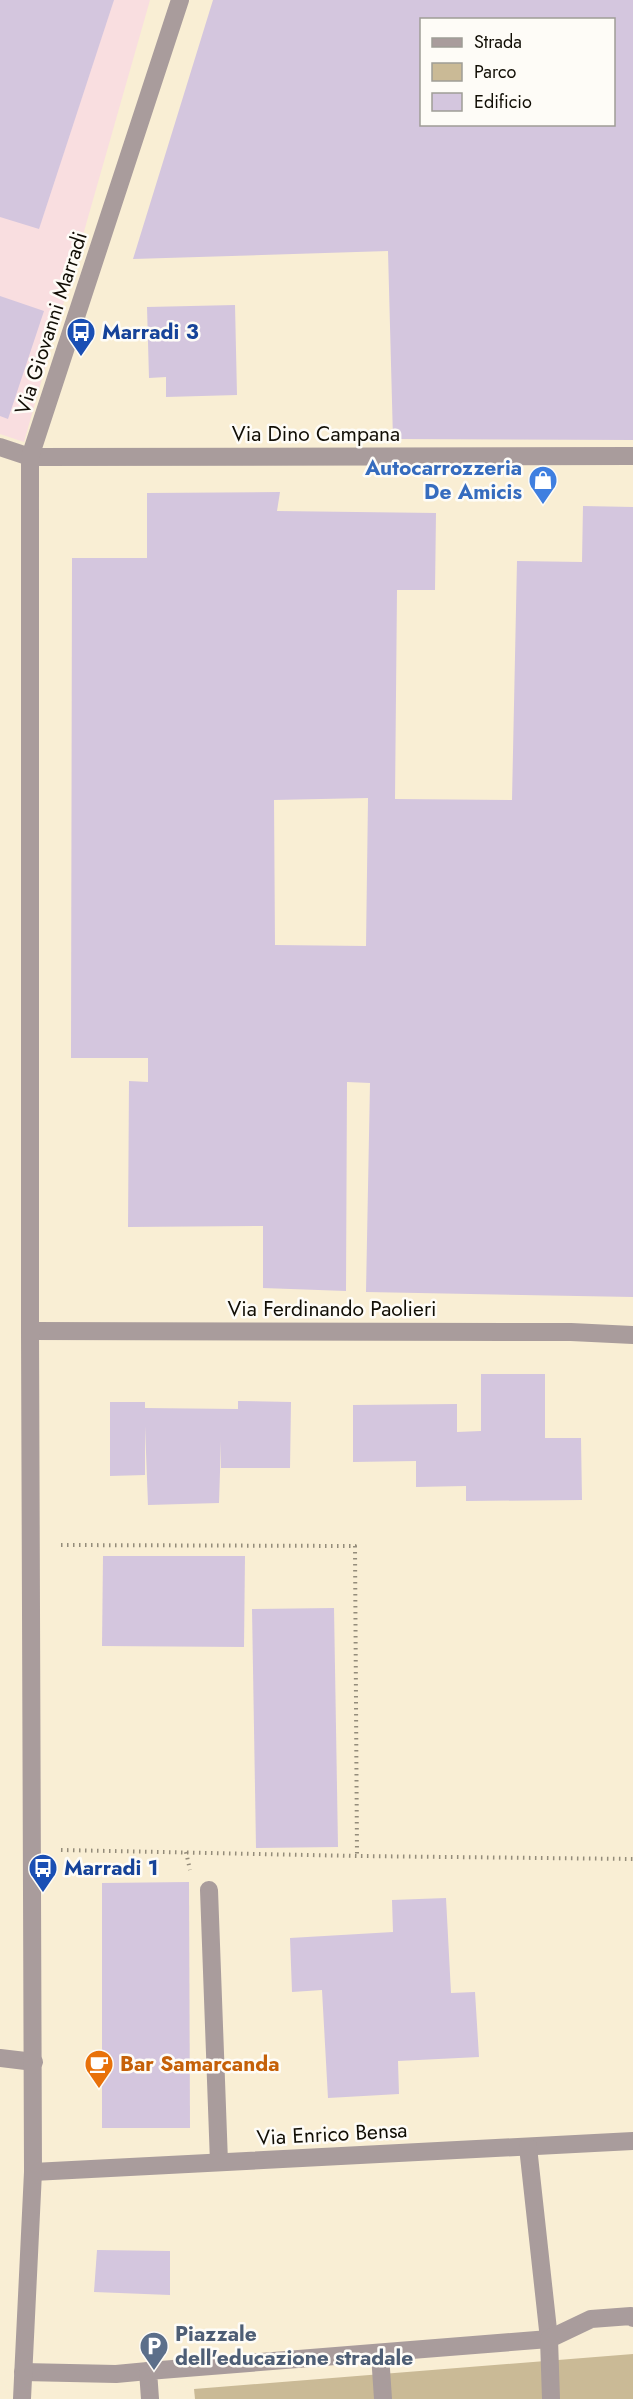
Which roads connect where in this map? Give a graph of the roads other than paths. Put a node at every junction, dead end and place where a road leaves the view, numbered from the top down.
1 (180, 0) edge
2 (0, 447) edge
3 (633, 456) edge
4 (30, 457) junction
5 (30, 1331) junction
6 (633, 1335) edge
7 (209, 1890) dead end
8 (0, 2058) edge
9 (34, 2061) junction
10 (633, 2141) edge
11 (528, 2146) junction
12 (219, 2162) junction
13 (33, 2172) junction
14 (633, 2318) edge
15 (549, 2339) junction
16 (380, 2354) junction
17 (148, 2371) junction
18 (23, 2372) junction
19 (22, 2399) edge
20 (150, 2399) edge
21 (383, 2399) edge
22 (551, 2399) edge

1 - 4 street, Via Giovanni Marradi
2 - 4 street, Via Dino Campana
3 - 4 street, Via Dino Campana
4 - 5 street, Via Giovanni Marradi
5 - 6 street, Via Ferdinando Paolieri
5 - 9 street, Via Giovanni Marradi
7 - 12 street
8 - 9 street
9 - 13 street, Via Giovanni Marradi
10 - 11 street, Via Enrico Bensa
11 - 12 street, Via Enrico Bensa
11 - 15 street
12 - 13 street, Via Enrico Bensa
13 - 18 street, Via Giovanni Marradi
14 - 15 street
15 - 16 street
15 - 22 street
16 - 17 street
16 - 21 street
17 - 18 street
17 - 20 street
18 - 19 street, Via Giovanni Marradi

